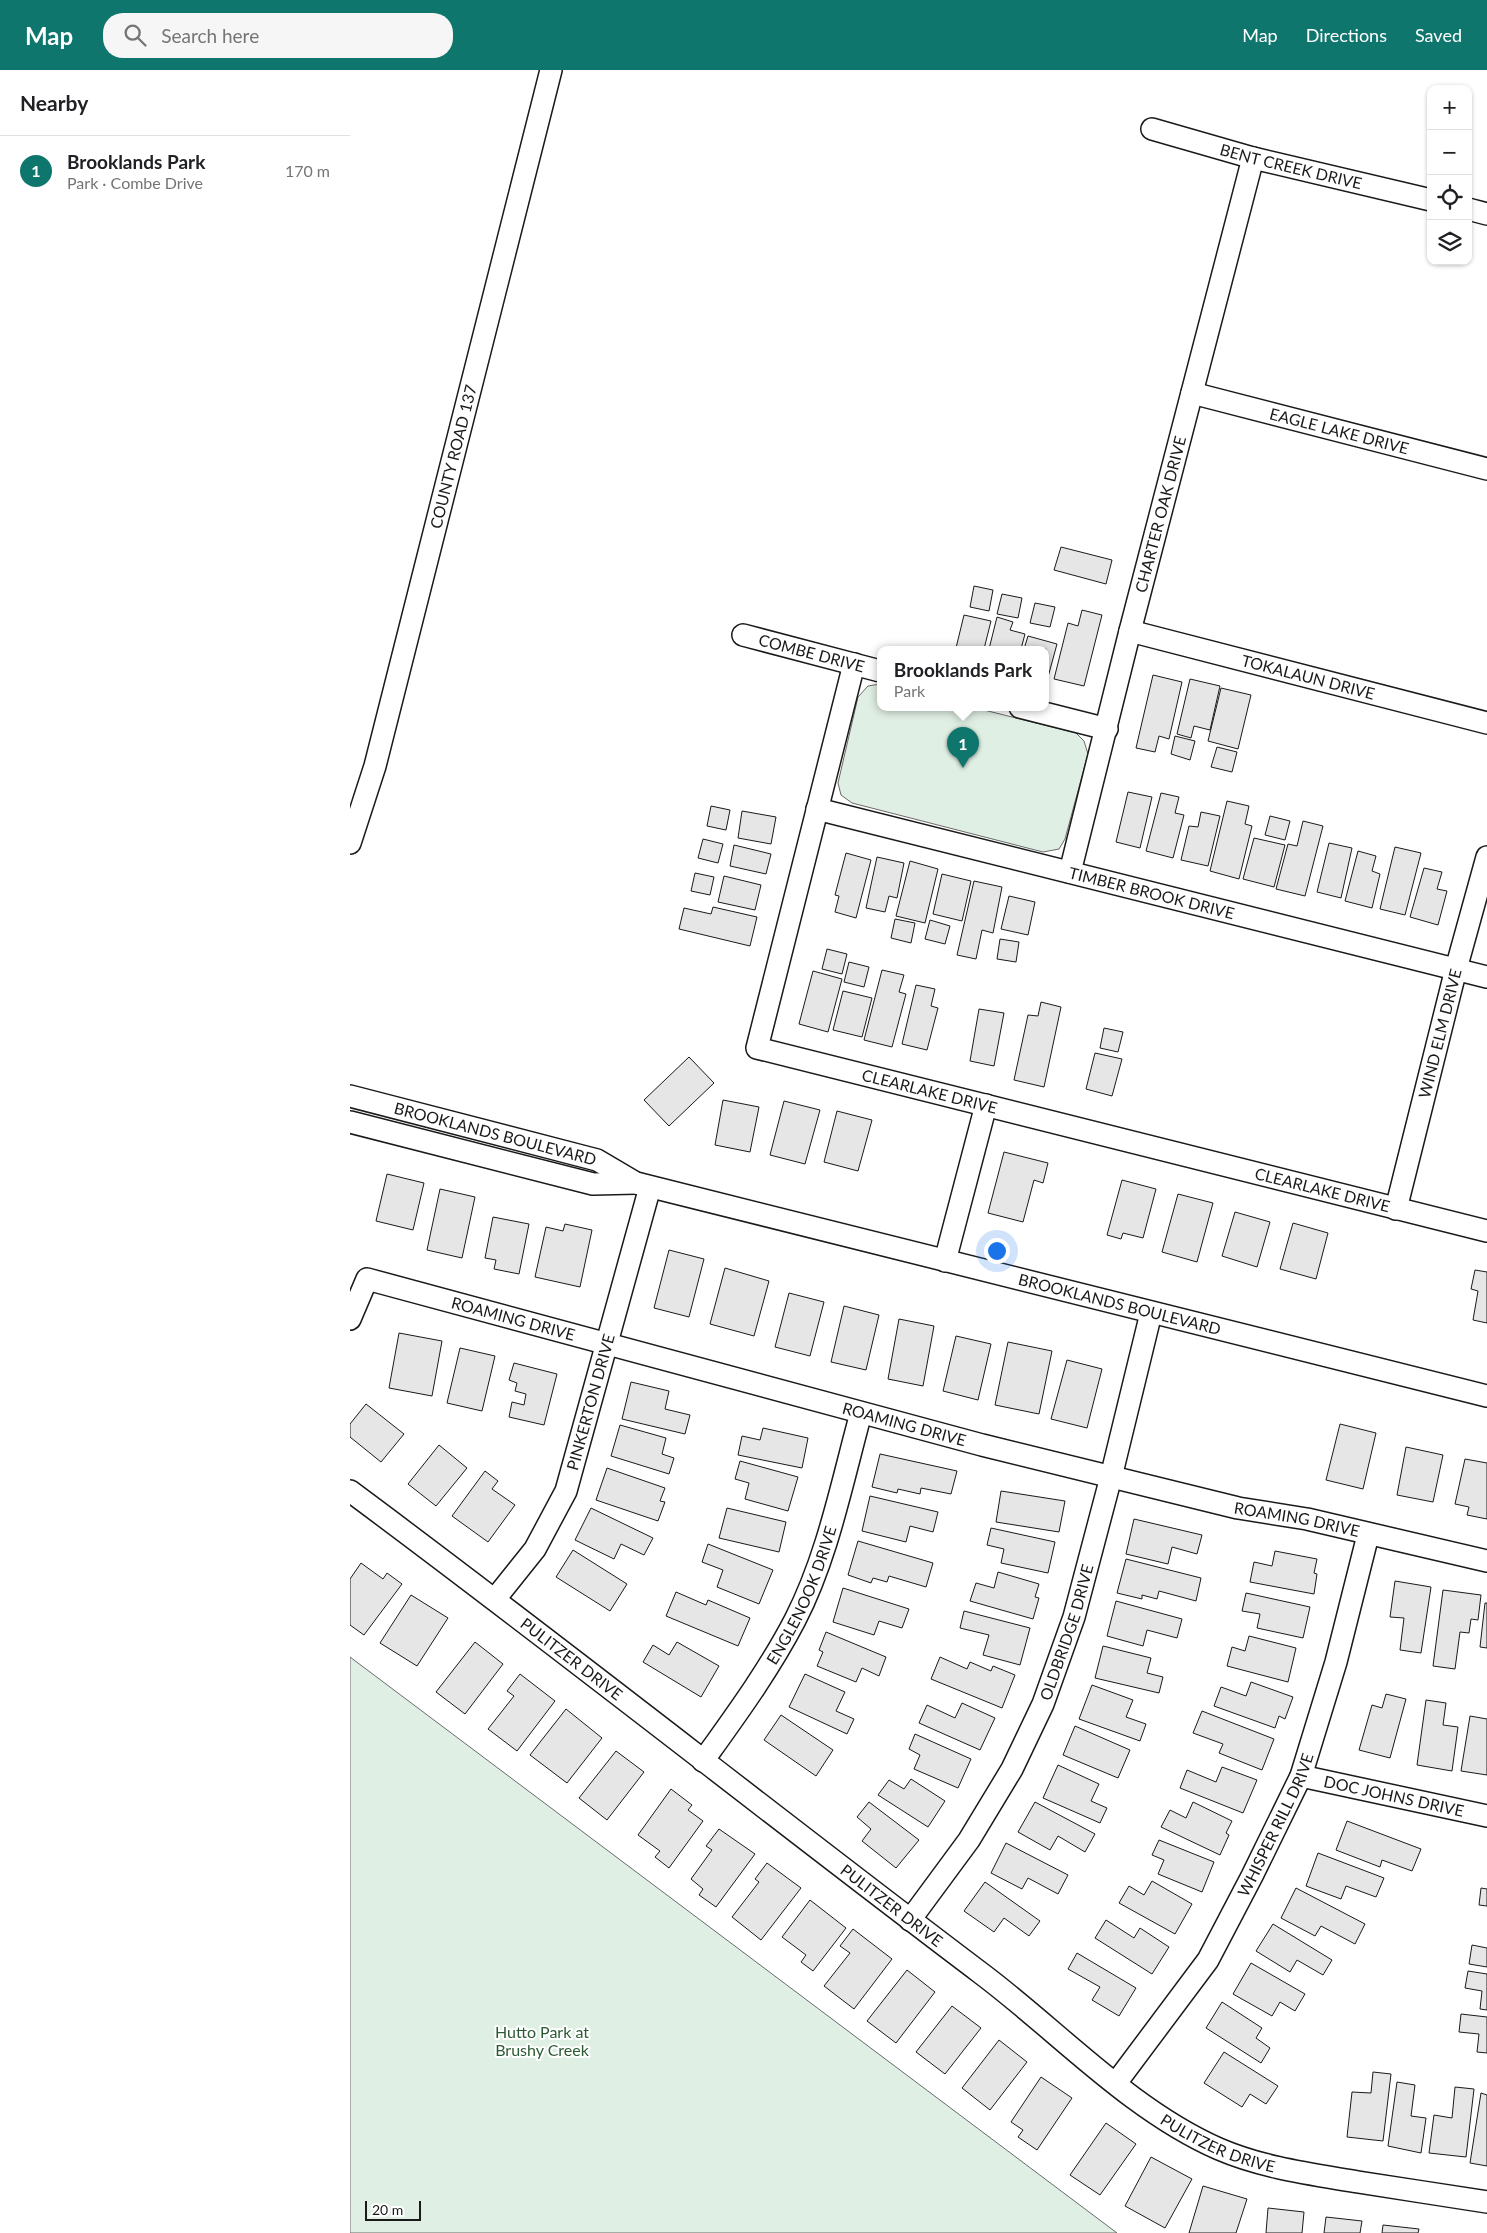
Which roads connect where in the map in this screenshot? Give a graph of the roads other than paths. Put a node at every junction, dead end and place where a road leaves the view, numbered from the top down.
1 (551, 70) edge
2 (1152, 129) dead end
3 (1253, 158) junction
4 (1427, 199) edge
5 (1472, 210) edge
6 (1487, 214) edge
7 (1192, 393) junction
8 (1487, 469) edge
9 (1130, 631) junction
10 (743, 635) dead end
11 (854, 664) junction
12 (877, 670) edge
13 (1036, 711) edge
14 (1487, 723) edge
15 (1107, 729) junction
16 (817, 809) junction
17 (350, 843) edge
18 (1487, 858) edge
19 (1070, 872) junction
20 (1456, 969) junction
21 (1487, 977) edge
22 (350, 1096) edge
23 (986, 1104) junction
24 (350, 1122) edge
25 (643, 1185) junction
26 (1396, 1209) junction
27 (1487, 1231) edge
28 (945, 1261) junction
29 (1151, 1313) junction
30 (350, 1319) edge
31 (608, 1344) junction
32 (1487, 1396) edge
33 (860, 1413) junction
34 (1111, 1476) junction
35 (350, 1491) edge
36 (1368, 1535) junction
37 (1487, 1561) edge
38 (495, 1599) junction
39 (703, 1761) junction
40 (1301, 1776) junction
41 (1487, 1816) edge
42 (910, 1920) junction
43 (1116, 2083) junction
44 (1487, 2202) edge

1 - 17 street, COUNTY ROAD 137
2 - 3 street, BENT CREEK DRIVE
3 - 4 street, BENT CREEK DRIVE
3 - 7 street, CHARTER OAK DRIVE
5 - 6 street
7 - 8 street, EAGLE LAKE DRIVE
7 - 9 street, CHARTER OAK DRIVE
9 - 14 street, TOKALAUN DRIVE
9 - 15 street, CHARTER OAK DRIVE
10 - 11 street, COMBE DRIVE
11 - 12 street, COMBE DRIVE
11 - 16 street, CLEARLAKE DRIVE
13 - 15 street
15 - 19 street, CHARTER OAK DRIVE
16 - 19 street, TIMBER BROOK DRIVE
16 - 23 street, CLEARLAKE DRIVE
18 - 20 street, WIND ELM DRIVE
19 - 20 street, TIMBER BROOK DRIVE
20 - 21 street, TIMBER BROOK DRIVE
20 - 26 street, WIND ELM DRIVE
22 - 25 street, BROOKLANDS BOULEVARD
23 - 26 street, CLEARLAKE DRIVE
23 - 28 street
24 - 25 street, BROOKLANDS BOULEVARD
25 - 28 street, BROOKLANDS BOULEVARD
25 - 31 street, PINKERTON DRIVE
26 - 27 street, CLEARLAKE DRIVE
28 - 29 street, BROOKLANDS BOULEVARD
29 - 32 street, BROOKLANDS BOULEVARD
29 - 34 street, OLDBRIDGE DRIVE
30 - 31 street, ROAMING DRIVE
31 - 33 street, ROAMING DRIVE
31 - 38 street, PINKERTON DRIVE
33 - 34 street, ROAMING DRIVE
33 - 39 street, ENGLENOOK DRIVE
34 - 36 street, ROAMING DRIVE
34 - 42 street, OLDBRIDGE DRIVE
35 - 38 street, PULITZER DRIVE
36 - 37 street, ROAMING DRIVE
36 - 40 street, WHISPER RILL DRIVE
38 - 39 street, PULITZER DRIVE
39 - 42 street, PULITZER DRIVE
40 - 41 street, DOC JOHNS DRIVE
40 - 43 street, WHISPER RILL DRIVE
42 - 43 street, PULITZER DRIVE
43 - 44 street, PULITZER DRIVE

